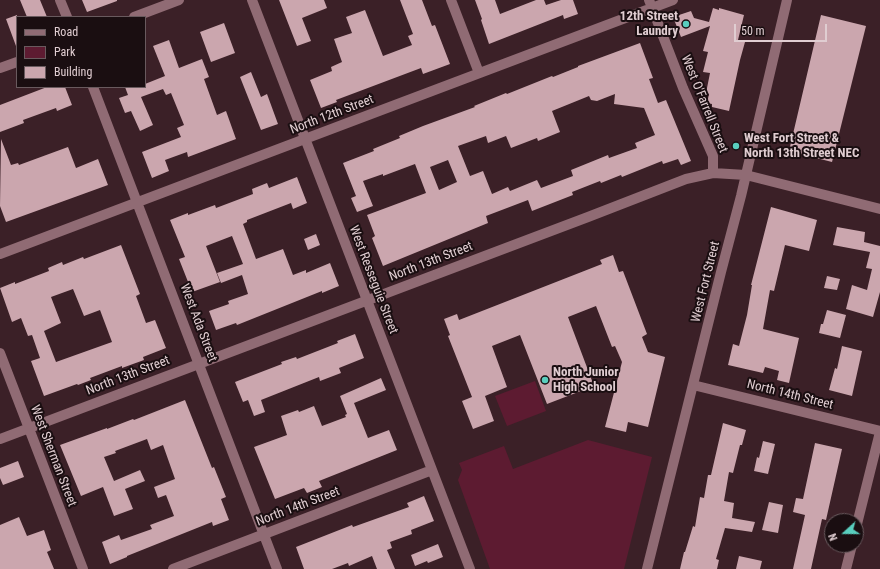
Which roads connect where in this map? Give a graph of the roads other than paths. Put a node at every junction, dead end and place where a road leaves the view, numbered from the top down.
1 (60, 0) edge
2 (179, 0) edge
3 (252, 0) edge
4 (451, 0) edge
5 (673, 0) edge
6 (787, 0) edge
7 (651, 4) edge
8 (67, 16) edge
9 (137, 16) edge
10 (16, 62) edge
11 (0, 68) edge
12 (479, 73) junction
13 (93, 88) edge
14 (305, 139) junction
15 (713, 174) junction
16 (746, 175) junction
17 (137, 202) junction
18 (880, 209) edge
19 (0, 254) edge
20 (367, 300) junction
21 (0, 353) edge
22 (199, 364) junction
23 (693, 385) junction
24 (29, 428) junction
25 (880, 431) edge
26 (0, 439) edge
27 (432, 470) junction
28 (860, 513) edge
29 (264, 534) junction
30 (850, 553) edge
31 (82, 569) edge
32 (173, 569) edge
33 (277, 569) edge
34 (470, 569) edge
35 (647, 569) edge
36 (846, 569) edge

1 - 8 street
2 - 9 street
3 - 14 street, West Resseguie Street
4 - 12 street
5 - 7 street, North 12th Street
6 - 16 street, West Fort Street
7 - 12 street, North 12th Street
7 - 15 street, West O'Farrell Street
10 - 11 street
12 - 14 street, North 12th Street
13 - 17 street, West Ada Street
14 - 17 street, North 12th Street
14 - 20 street, West Resseguie Street
15 - 16 street, North 13th Street
15 - 20 street, North 13th Street
16 - 18 street, North 13th Street
16 - 23 street, West Fort Street
17 - 19 street, North 12th Street
17 - 22 street, West Ada Street
20 - 22 street, North 13th Street
20 - 27 street, West Resseguie Street
21 - 24 street, West Sherman Street
22 - 24 street, North 13th Street
22 - 29 street, West Ada Street
23 - 25 street, North 14th Street
23 - 35 street, West Fort Street
24 - 26 street, North 13th Street
24 - 31 street, West Sherman Street
25 - 28 street
27 - 29 street, North 14th Street
27 - 34 street, West Resseguie Street
29 - 32 street, North 14th Street
29 - 33 street, West Ada Street
30 - 36 street

